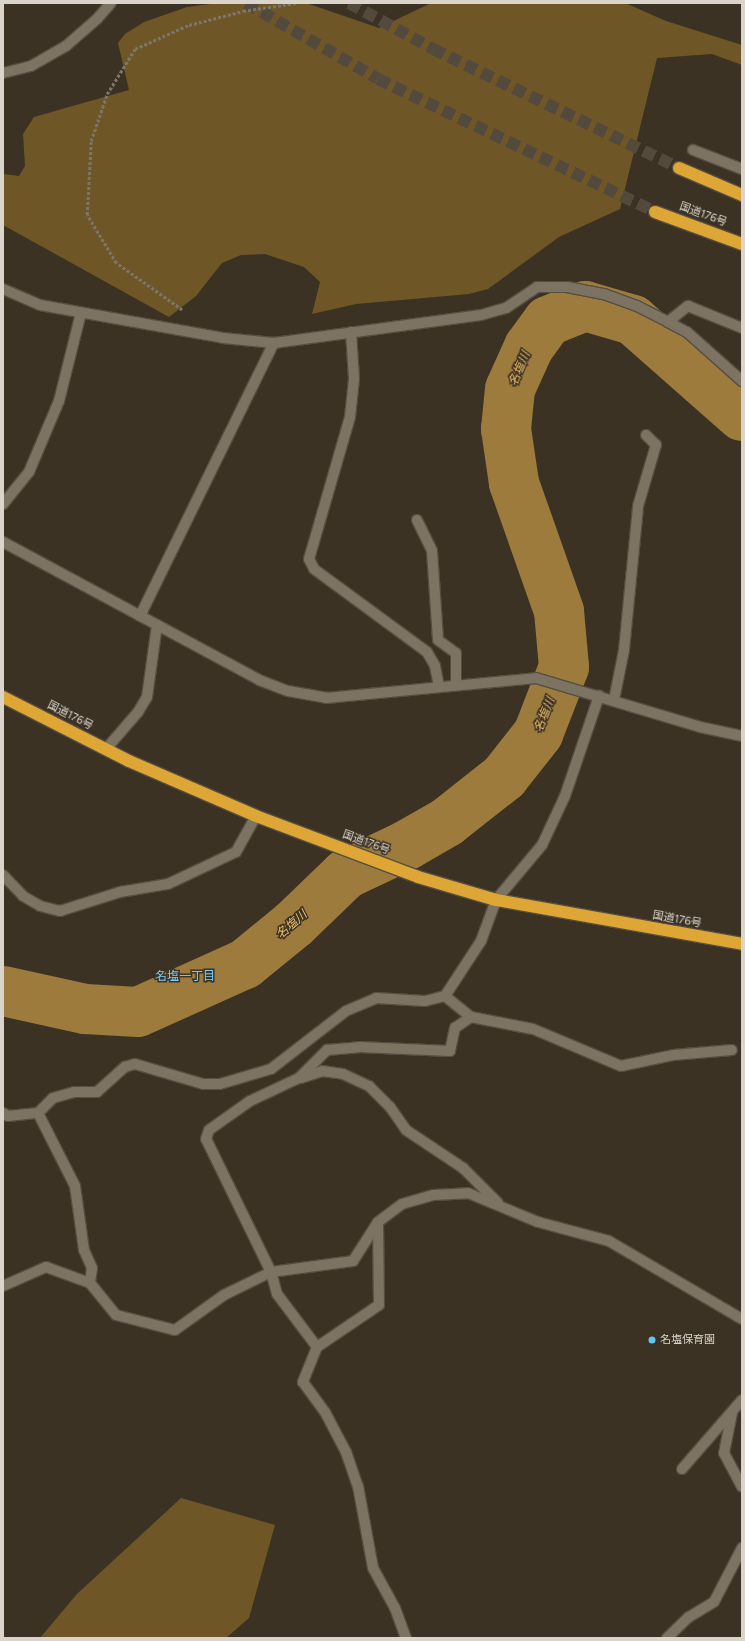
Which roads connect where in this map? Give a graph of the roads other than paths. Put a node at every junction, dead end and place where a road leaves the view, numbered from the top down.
1 (111, 3) edge
2 (3, 73) edge
3 (693, 150) dead end
4 (679, 168) tunnel mouth
5 (742, 169) edge
6 (742, 196) edge
7 (655, 212) tunnel mouth
8 (742, 244) edge
9 (3, 289) edge
10 (82, 313) junction
11 (668, 322) junction
12 (742, 328) edge
13 (351, 332) junction
14 (274, 343) junction
15 (742, 381) edge
16 (646, 435) dead end
17 (3, 504) edge
18 (417, 520) dead end
19 (3, 542) edge
20 (140, 616) junction
21 (157, 625) junction
22 (456, 685) junction
23 (439, 687) junction
24 (3, 696) edge
25 (600, 696) junction
26 (614, 700) junction
27 (742, 736) edge
28 (106, 750) junction
29 (256, 816) junction
30 (3, 875) edge
31 (496, 900) junction
32 (742, 944) edge
33 (445, 996) junction
34 (471, 1017) junction
35 (732, 1050) dead end
36 (299, 1078) junction
37 (3, 1113) edge
38 (38, 1113) junction
39 (502, 1207) junction
40 (378, 1222) junction
41 (271, 1272) junction
42 (90, 1283) junction
43 (3, 1286) edge
44 (742, 1319) edge
45 (317, 1347) junction
46 (742, 1400) edge
47 (732, 1411) junction
48 (682, 1469) dead end
49 (742, 1487) edge
50 (742, 1548) edge
51 (406, 1638) edge
52 (667, 1638) edge

1 - 2 street
3 - 5 street
4 - 6 highway
7 - 8 highway, 国道176号
9 - 10 street
10 - 14 street
10 - 17 street
11 - 12 street
11 - 13 street
11 - 15 street
13 - 14 street
13 - 23 street
14 - 20 street
16 - 26 street
18 - 22 street
19 - 20 street
20 - 21 street
21 - 23 street
21 - 28 street
22 - 23 street
22 - 25 street
24 - 28 highway, 国道176号
25 - 26 street
25 - 31 street
26 - 27 street
28 - 29 highway, 国道176号
29 - 30 street
29 - 31 highway, 国道176号
31 - 32 highway, 国道176号
31 - 33 street
33 - 34 street
33 - 38 street
34 - 35 street
34 - 36 street
36 - 39 street
36 - 41 street
37 - 38 street
38 - 42 street
39 - 40 street
39 - 44 street
40 - 41 street
40 - 45 street
41 - 42 street
41 - 45 street
42 - 43 street
45 - 51 street
46 - 47 street
47 - 48 street
47 - 49 street
50 - 52 street

